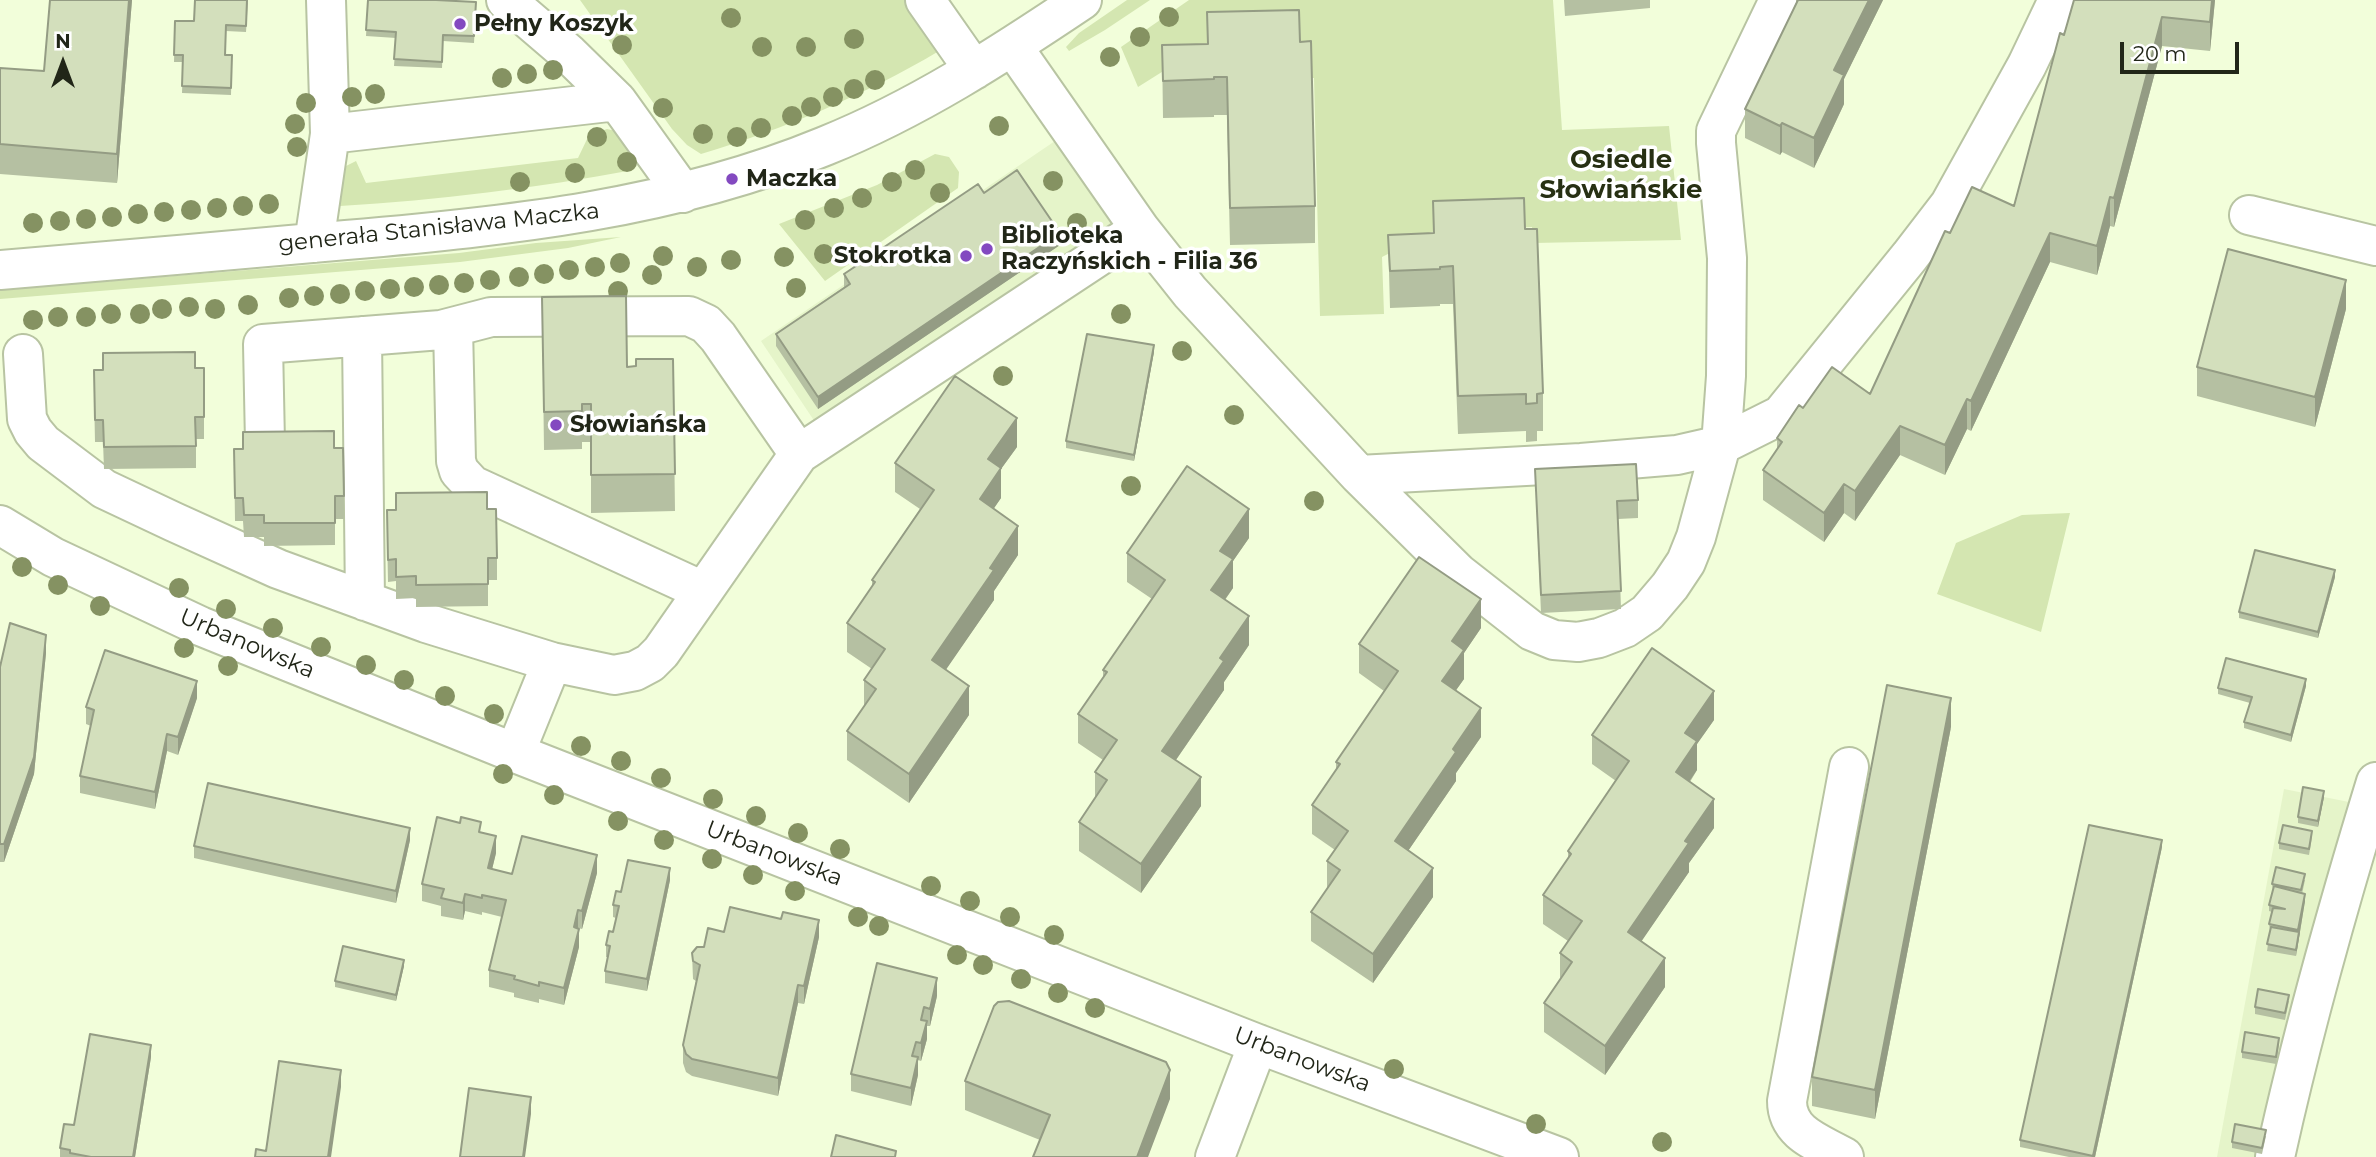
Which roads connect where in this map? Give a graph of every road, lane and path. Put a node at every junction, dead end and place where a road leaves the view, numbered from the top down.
1 (326, 0) edge
2 (506, 0) edge
3 (925, 0) edge
4 (1082, 0) edge
5 (1779, 0) edge
6 (2058, 0) edge
7 (1013, 47) junction
8 (974, 70) junction
9 (617, 100) junction
10 (330, 134) junction
11 (683, 192) junction
12 (2249, 215) dead end
13 (1140, 229) junction
14 (314, 243) junction
15 (2376, 246) edge
16 (0, 270) edge
17 (453, 327) junction
18 (362, 336) junction
19 (23, 354) dead end
20 (265, 443) edge
21 (1721, 445) junction
22 (799, 454) junction
23 (1359, 475) junction
24 (0, 525) edge
25 (704, 591) junction
26 (365, 601) junction
27 (552, 662) junction
28 (515, 753) junction
29 (1849, 767) dead end
30 (2376, 782) edge
31 (1258, 1044) junction
32 (1215, 1157) edge
33 (1559, 1157) edge
34 (1844, 1157) edge
35 (2275, 1157) edge

1 - 10 street
2 - 9 street
3 - 8 street
4 - 7 street, generała Stanisława Maczka
5 - 21 street
6 - 21 street
7 - 8 street, generała Stanisława Maczka
7 - 13 street
8 - 11 street, generała Stanisława Maczka
9 - 10 street
9 - 11 street
10 - 14 street
11 - 14 street, generała Stanisława Maczka
12 - 15 street
13 - 22 street
13 - 23 street
14 - 16 street, generała Stanisława Maczka
17 - 18 street
17 - 22 street
17 - 25 street
18 - 20 street
18 - 26 street
19 - 26 street
21 - 23 street
21 - 23 street
22 - 25 street
24 - 28 street, Urbanowska
25 - 27 street
26 - 27 street
27 - 28 street
28 - 31 street, Urbanowska
29 - 34 street
30 - 35 street
31 - 32 street
31 - 33 street, Urbanowska

